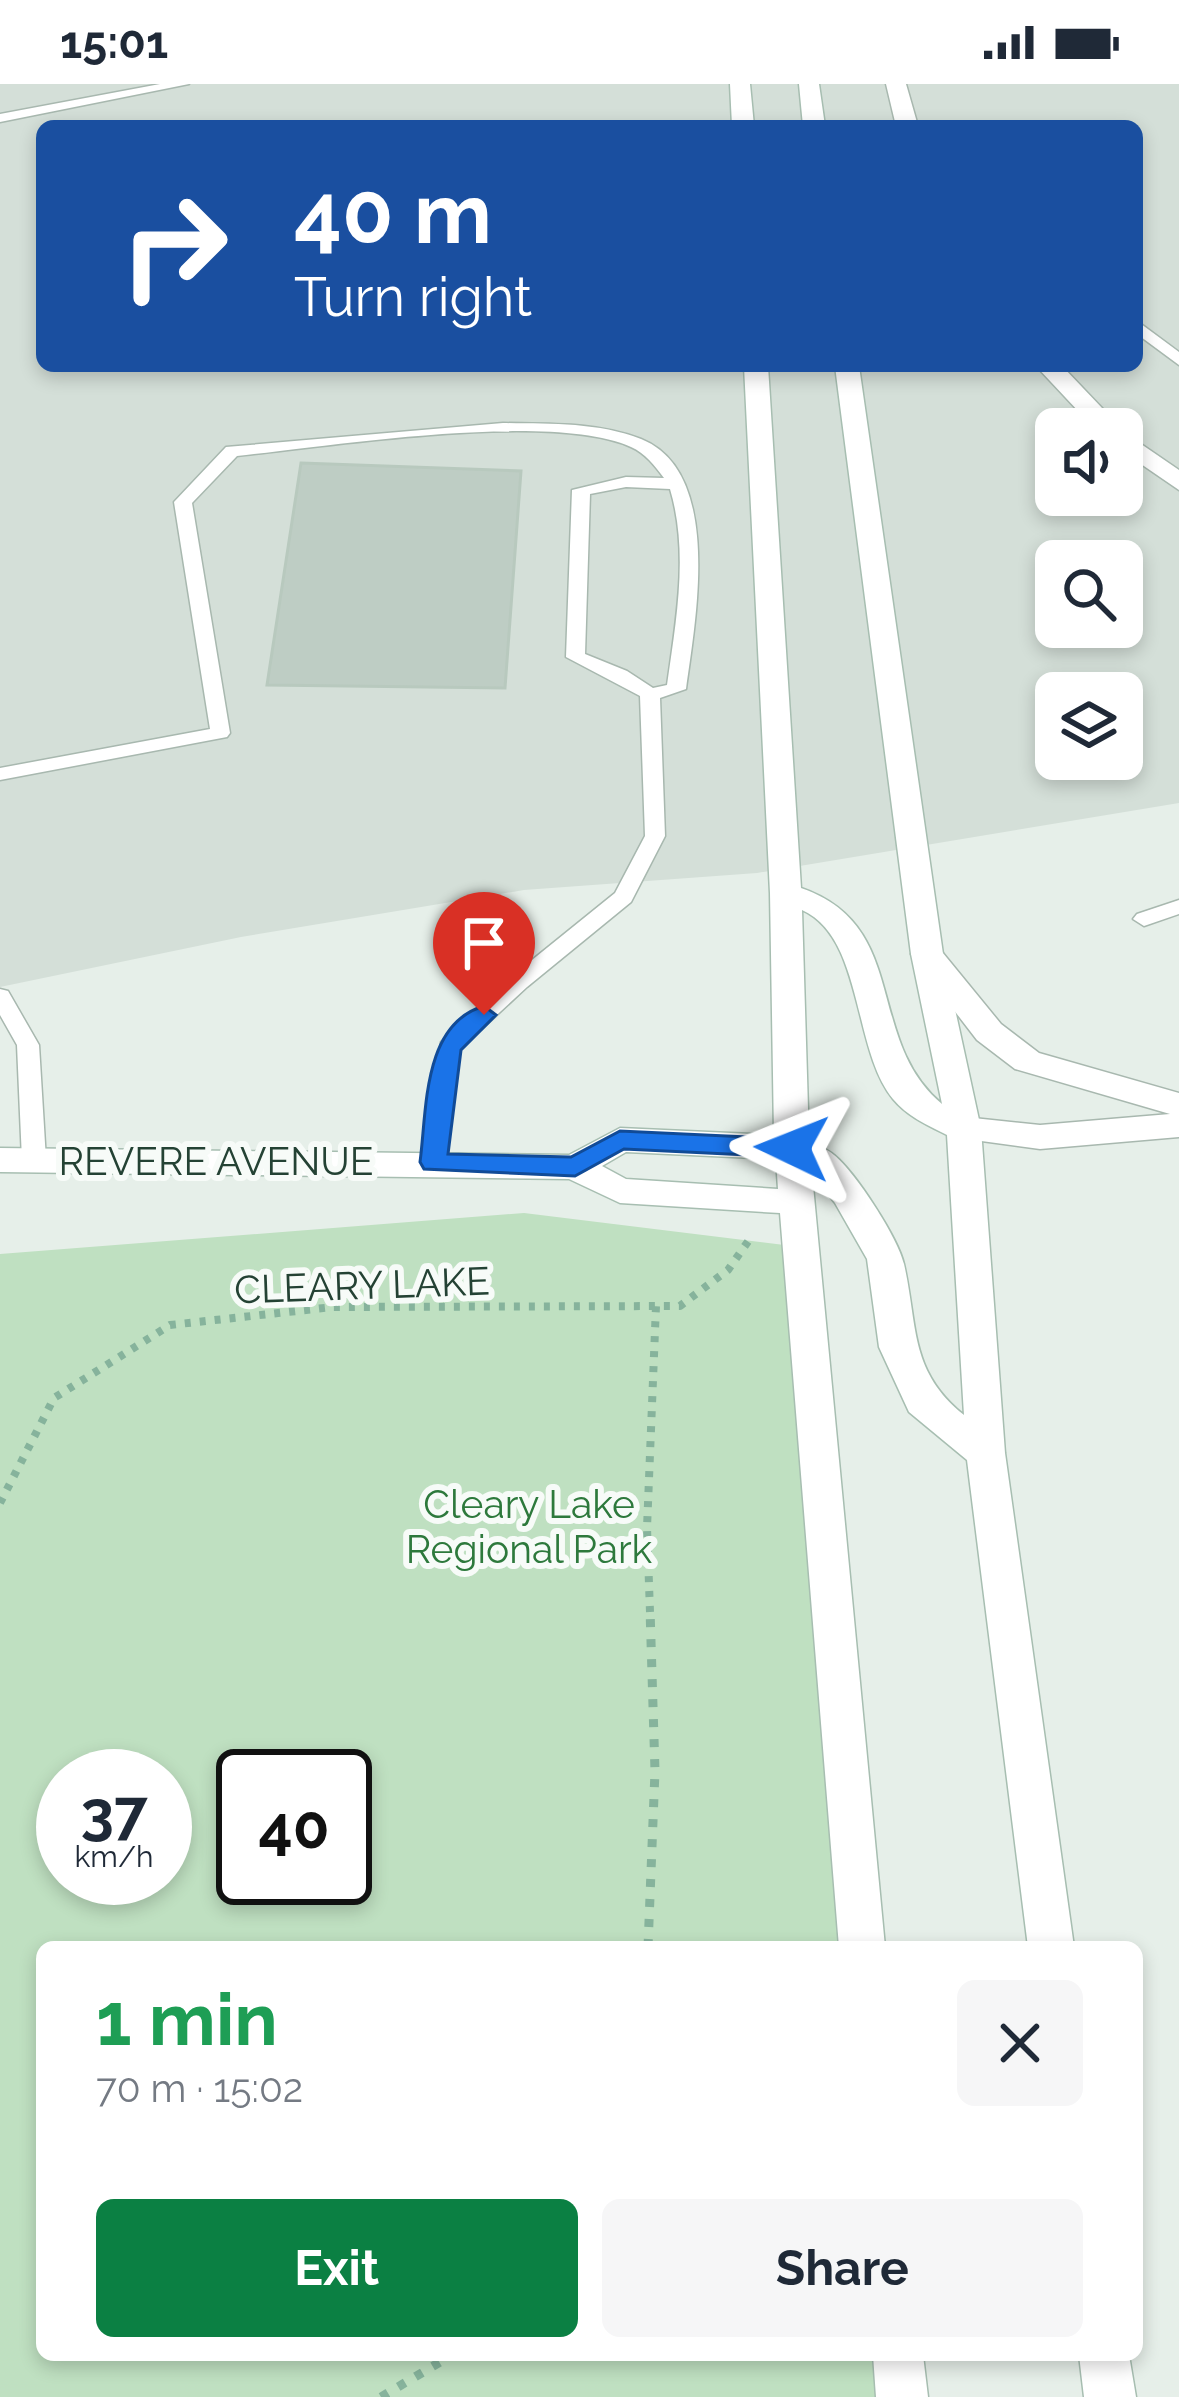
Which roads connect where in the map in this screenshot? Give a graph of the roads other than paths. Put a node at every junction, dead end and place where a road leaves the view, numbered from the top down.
1 (182, 84) edge
2 (740, 84) edge
3 (809, 84) edge
4 (896, 84) edge
5 (0, 118) edge
6 (743, 120) edge
7 (813, 120) edge
8 (905, 120) edge
9 (1143, 331) edge
10 (1179, 360) edge
11 (756, 372) edge
12 (848, 372) edge
13 (1054, 372) edge
14 (1089, 408) edge
15 (1143, 455) edge
16 (1179, 482) edge
17 (677, 484) junction
18 (650, 694) junction
19 (0, 775) edge
20 (786, 893) junction
21 (1179, 907) edge
22 (1144, 919) dead end
23 (927, 954) junction
24 (0, 996) edge
25 (1179, 1105) edge
26 (1179, 1124) edge
27 (964, 1129) junction
28 (792, 1148) junction
29 (17, 1160) edge
30 (434, 1162) junction
31 (575, 1167) junction
32 (796, 1202) junction
33 (986, 1453) junction
34 (861, 1941) edge
35 (1050, 1941) edge
36 (899, 2361) edge
37 (1106, 2361) edge
38 (902, 2397) edge
39 (1110, 2397) edge

1 - 5 lane
2 - 6 main road
3 - 7 main road
4 - 8 main road
9 - 10 lane
11 - 20 main road
12 - 23 main road
13 - 14 main road
15 - 16 main road
17 - 18 lane
17 - 18 lane
17 - 19 lane
18 - 30 lane
20 - 27 main road
20 - 28 main road
21 - 22 lane
23 - 25 main road
23 - 27 main road
24 - 29 lane
26 - 27 main road
27 - 33 main road
28 - 31 main road, REVERE AVENUE
28 - 32 main road
28 - 33 main road
29 - 30 main road, REVERE AVENUE
30 - 31 main road, REVERE AVENUE
31 - 32 main road, REVERE AVENUE
32 - 34 main road
33 - 35 main road
36 - 38 main road
37 - 39 main road

